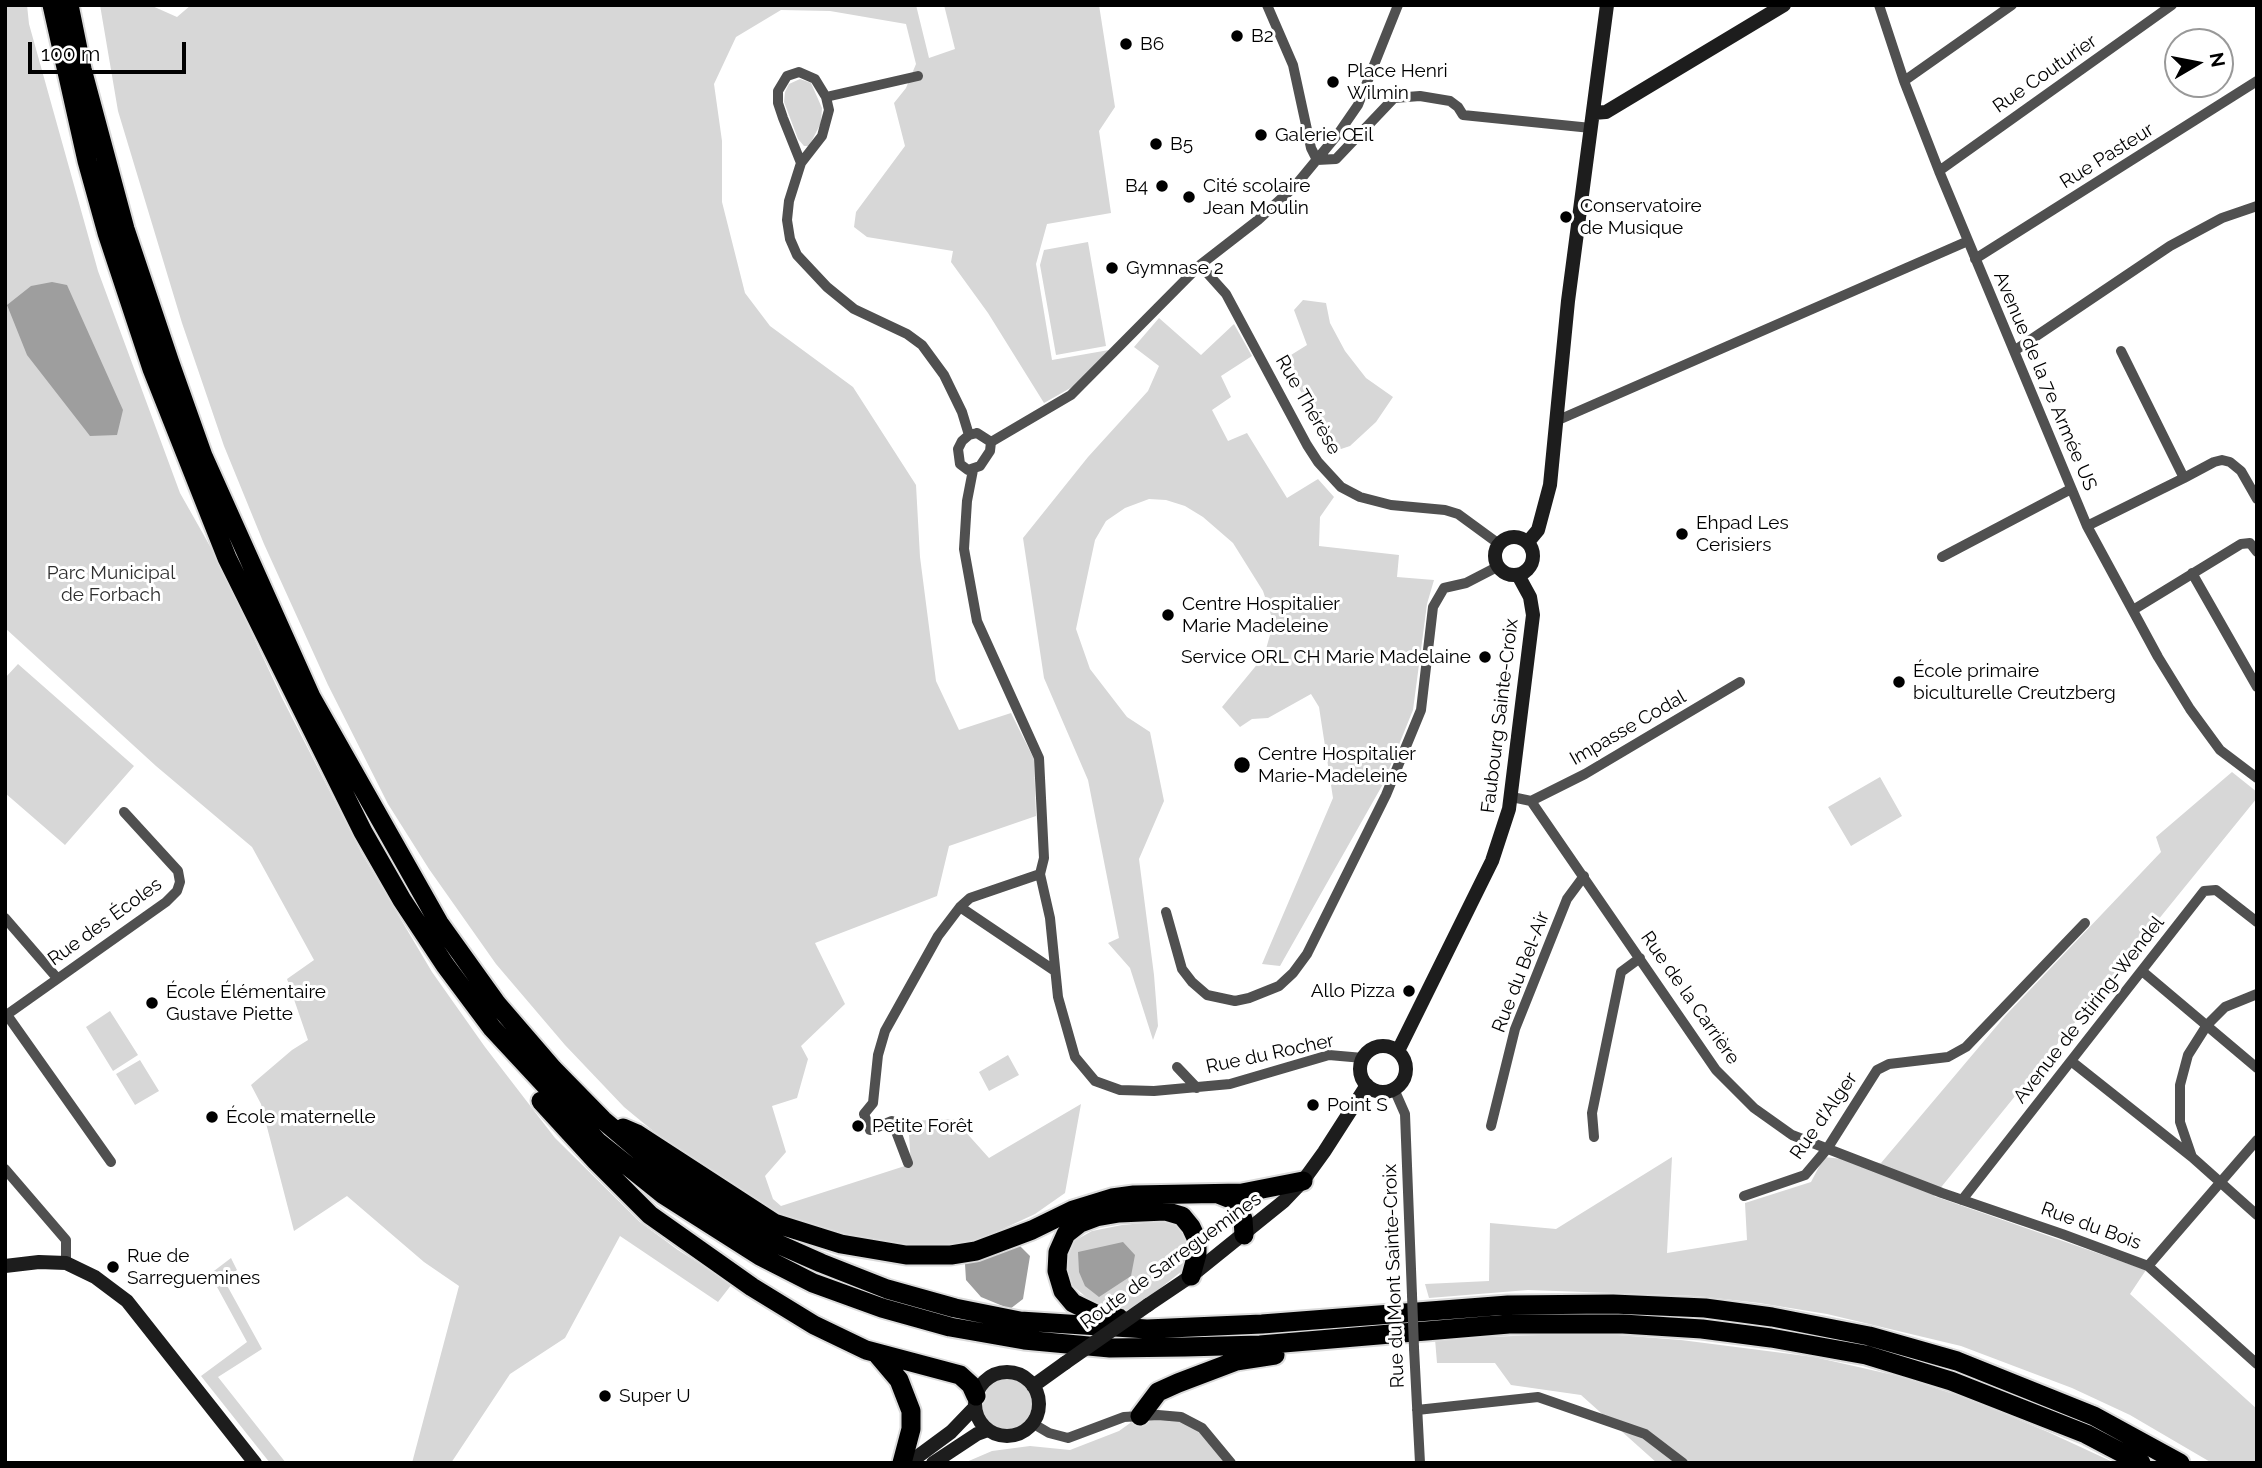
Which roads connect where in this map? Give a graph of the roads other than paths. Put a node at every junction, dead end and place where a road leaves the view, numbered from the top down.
1 (52, 5) edge
2 (69, 5) edge
3 (1267, 5) edge
4 (1398, 5) edge
5 (1607, 5) edge
6 (1784, 5) edge
7 (1879, 5) edge
8 (2012, 5) edge
9 (2172, 5) edge
10 (918, 76) dead end
11 (1904, 81) junction
12 (2257, 81) edge
13 (826, 97) junction
14 (1592, 121) junction
15 (1317, 160) junction
16 (801, 163) junction
17 (1939, 171) junction
18 (2257, 206) edge
19 (1968, 241) junction
20 (1975, 259) junction
21 (1200, 265) junction
22 (2014, 351) junction
23 (2121, 351) dead end
24 (1556, 421) junction
25 (969, 435) junction
26 (991, 442) junction
27 (973, 470) junction
28 (2257, 475) edge
29 (2184, 478) junction
30 (2247, 482) junction
31 (2071, 489) junction
32 (2257, 499) edge
33 (2087, 526) junction
34 (1528, 542) junction
35 (1499, 544) junction
36 (2257, 552) edge
37 (1942, 557) dead end
38 (1497, 567) junction
39 (2192, 573) junction
40 (1518, 575) junction
41 (2133, 610) junction
42 (1740, 682) dead end
43 (2257, 687) edge
44 (2257, 778) edge
45 (1512, 797) junction
46 (1531, 801) junction
47 (124, 812) dead end
48 (1040, 874) junction
49 (1584, 876) junction
50 (960, 907) junction
51 (1166, 912) dead end
52 (5, 918) edge
53 (2257, 922) edge
54 (2085, 923) dead end
55 (1640, 957) junction
56 (1055, 971) junction
57 (2142, 971) junction
58 (57, 978) junction
59 (2257, 994) edge
60 (6, 1015) edge
61 (2207, 1025) junction
62 (492, 1028) junction
63 (1398, 1051) junction
64 (1363, 1058) junction
65 (2071, 1061) junction
66 (2257, 1068) edge
67 (1367, 1085) junction
68 (1196, 1088) junction
69 (1394, 1089) junction
70 (1174, 1090) junction
71 (603, 1120) junction
72 (1491, 1126) dead end
73 (1594, 1137) dead end
74 (2257, 1140) edge
75 (1827, 1149) junction
76 (2192, 1157) junction
77 (111, 1162) dead end
78 (908, 1163) dead end
79 (5, 1169) edge
80 (1303, 1181) junction
81 (2220, 1182) junction
82 (1219, 1194) junction
83 (1744, 1196) dead end
84 (1962, 1200) junction
85 (2257, 1215) edge
86 (1244, 1235) junction
87 (66, 1263) junction
88 (5, 1266) edge
89 (2148, 1266) junction
90 (1191, 1276) junction
91 (1147, 1329) junction
92 (1365, 1336) junction
93 (877, 1354) junction
94 (2257, 1364) edge
95 (1033, 1386) junction
96 (975, 1401) junction
97 (1417, 1410) junction
98 (1140, 1416) junction
99 (1032, 1423) junction
100 (988, 1430) junction
101 (255, 1463) edge
102 (902, 1463) edge
103 (909, 1463) edge
104 (933, 1463) edge
105 (1231, 1463) edge
106 (1420, 1463) edge
107 (1683, 1463) edge
108 (2141, 1463) edge
109 (2180, 1463) edge

1 - 62 highway
2 - 71 highway
3 - 15 street
4 - 15 street
5 - 14 main road
6 - 14 main road
7 - 11 street, Avenue de la 7e Armée US
8 - 11 street
9 - 17 street, Rue Couturier
10 - 13 street
11 - 17 street, Avenue de la 7e Armée US
12 - 20 street, Rue Pasteur
13 - 16 street
13 - 16 street
14 - 15 street
14 - 24 main road
15 - 21 street
16 - 25 street
17 - 19 street, Avenue de la 7e Armée US
18 - 22 street
19 - 20 street, Avenue de la 7e Armée US
19 - 24 street
20 - 22 street, Avenue de la 7e Armée US
21 - 26 street
21 - 35 street, Rue Thérèse
22 - 31 street, Avenue de la 7e Armée US
23 - 29 street
24 - 34 main road
25 - 26 street
25 - 27 street
26 - 27 street
27 - 48 street, Rue du Rocher
28 - 30 street
29 - 30 street
29 - 33 street
30 - 32 street
31 - 33 street, Avenue de la 7e Armée US
31 - 37 street
33 - 41 street, Avenue de la 7e Armée US
34 - 35 main road
34 - 40 main road
35 - 38 main road
36 - 39 street
38 - 40 main road
38 - 51 street
39 - 41 street
39 - 43 street
40 - 45 main road, Faubourg Sainte-Croix
41 - 44 street, Avenue de la 7e Armée US
42 - 46 street, Impasse Codal
45 - 46 street
45 - 63 main road, Faubourg Sainte-Croix
46 - 49 street, Rue de la Carrière
47 - 58 street, Rue des Écoles
48 - 50 street
48 - 56 street, Rue du Rocher
49 - 55 street, Rue de la Carrière
49 - 72 street, Rue du Bel-Air
50 - 56 street
50 - 78 street
52 - 58 street
53 - 57 street, Avenue de Stiring-Wendel
54 - 75 street, Rue d'Alger
55 - 73 street
55 - 75 street, Rue de la Carrière
56 - 70 street, Rue du Rocher
57 - 61 street
57 - 65 street, Avenue de Stiring-Wendel
58 - 60 street, Rue des Écoles
59 - 61 street
60 - 77 street
61 - 66 street
61 - 76 street
62 - 92 highway
62 - 93 highway
63 - 64 main road
63 - 69 main road
64 - 67 main road
64 - 68 street, Rue du Rocher
65 - 76 street
65 - 84 street, Avenue de Stiring-Wendel
67 - 69 main road
67 - 80 main road, Route de Sarreguemines
68 - 70 street, Rue du Rocher
68 - 70 street
69 - 97 street, Rue du Mont Sainte-Croix, bridge
71 - 82 highway
71 - 91 highway
74 - 81 street
75 - 83 street, Rue d'Alger
75 - 84 street, Rue de la Carrière
76 - 81 street
79 - 87 street
80 - 82 highway
80 - 86 main road, Route de Sarreguemines
81 - 85 street
81 - 89 street
82 - 86 highway
84 - 89 street, Rue du Bois
86 - 90 main road, Route de Sarreguemines
87 - 88 main road
87 - 101 main road
89 - 94 street, Rue du Bois
90 - 91 highway
90 - 95 main road, Route de Sarreguemines, bridge
91 - 109 highway
92 - 98 highway
92 - 108 highway
93 - 96 highway
93 - 102 highway
95 - 96 main road
95 - 99 main road
96 - 100 main road
96 - 103 main road
97 - 106 street, Rue du Mont Sainte-Croix
97 - 107 street
98 - 99 street
98 - 105 street
99 - 100 main road
100 - 104 main road

